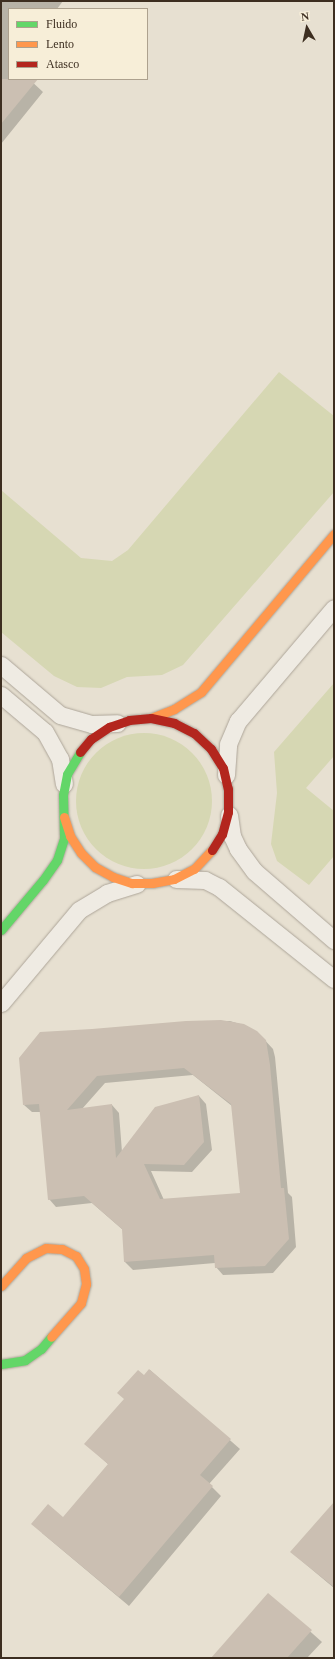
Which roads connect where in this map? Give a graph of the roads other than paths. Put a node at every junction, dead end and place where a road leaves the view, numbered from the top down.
1 (334, 534) edge
2 (334, 608) edge
3 (1, 665) edge
4 (1, 695) edge
5 (151, 718) junction
6 (129, 720) junction
7 (228, 790) junction
8 (63, 795) junction
9 (228, 812) junction
10 (64, 817) junction
11 (174, 879) junction
12 (152, 884) junction
13 (1, 930) edge
14 (334, 940) edge
15 (334, 979) edge
16 (1, 1003) edge
17 (1, 1286) edge
18 (1, 1364) edge

1 - 5 street
2 - 7 street
3 - 6 street
4 - 8 street
5 - 6 street
5 - 7 street
6 - 8 street
7 - 9 street
8 - 10 street
9 - 11 street
9 - 14 street
10 - 12 street
10 - 13 street
11 - 12 street
11 - 15 street
12 - 16 street
17 - 18 street

